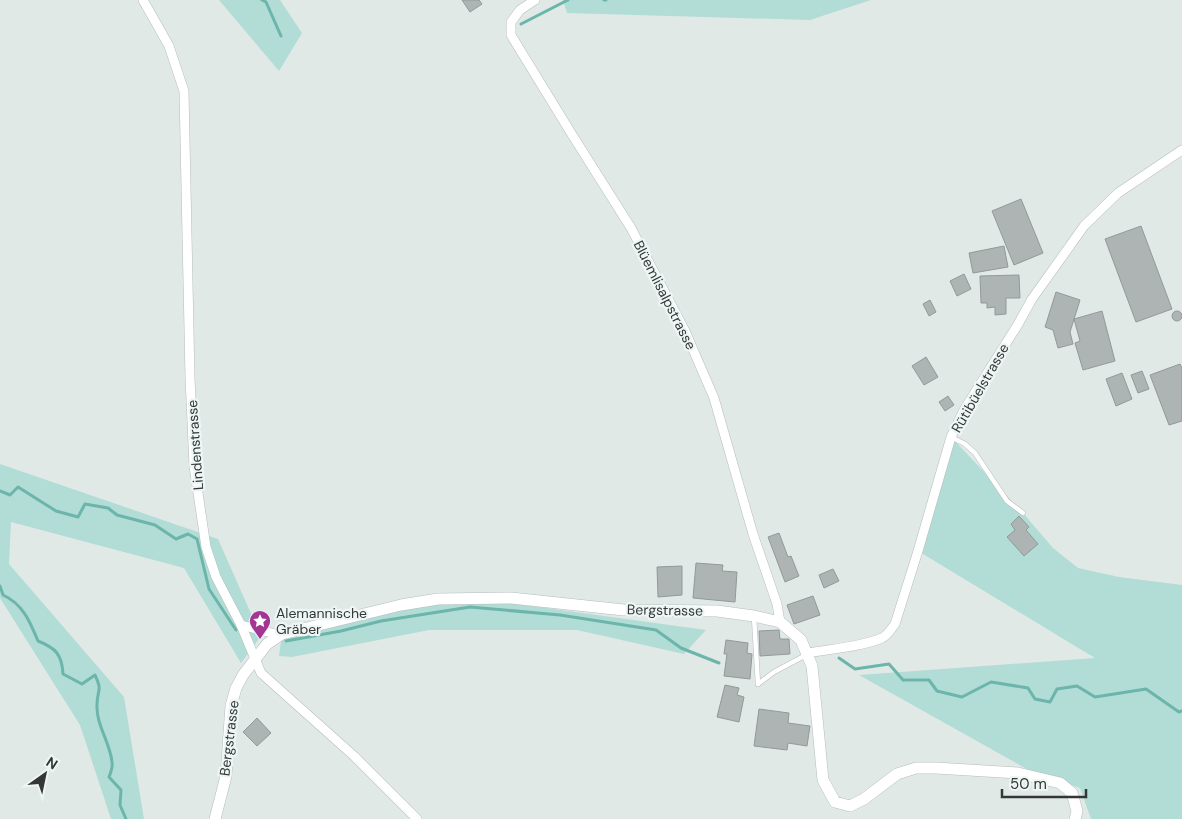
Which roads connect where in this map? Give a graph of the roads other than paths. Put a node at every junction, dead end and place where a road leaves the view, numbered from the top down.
1 (143, 0) edge
2 (535, 0) edge
3 (1182, 150) edge
4 (951, 438) junction
5 (1023, 513) dead end
6 (754, 616) junction
7 (780, 622) junction
8 (241, 625) junction
9 (278, 635) junction
10 (808, 653) junction
11 (255, 659) junction
12 (215, 819) edge
13 (417, 819) edge
14 (1076, 819) edge

1 - 8 street, Lindenstrasse
2 - 7 street, Blüemlisalpstrasse
3 - 4 street, Rütibüelstrasse
4 - 5 lane
4 - 10 street, Rütibüelstrasse
6 - 7 street, Bergstrasse
6 - 9 street, Bergstrasse
6 - 10 lane
7 - 10 street, Bergstrasse
8 - 9 street
8 - 11 street, Lindenstrasse
9 - 11 street, Bergstrasse
10 - 14 street, Bergstrasse
11 - 12 street, Bergstrasse
11 - 13 street, Lindenstrasse

